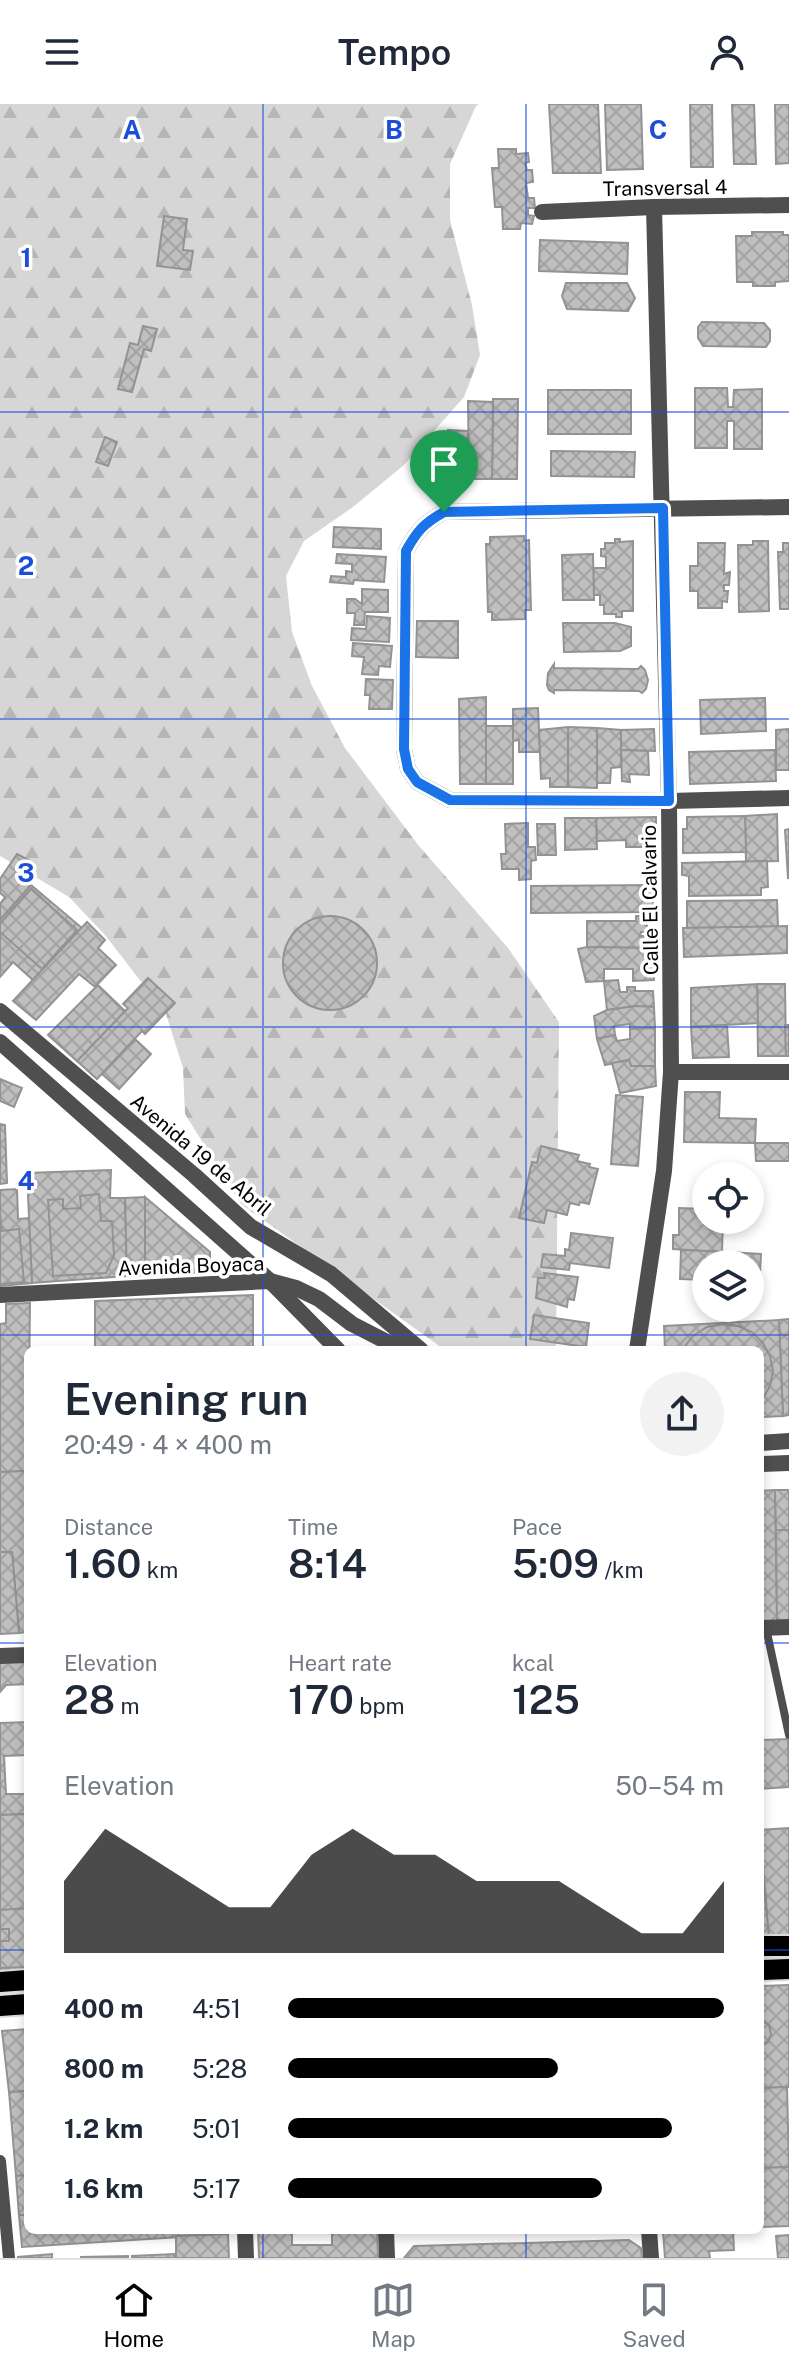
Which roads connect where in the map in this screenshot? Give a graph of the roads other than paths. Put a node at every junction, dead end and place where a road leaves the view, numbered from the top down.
1 (789, 205) edge
2 (654, 207) junction
3 (542, 212) dead end
4 (789, 507) edge
5 (663, 508) junction
6 (789, 798) edge
7 (669, 801) junction
8 (0, 1011) edge
9 (0, 1042) edge
10 (671, 1072) junction
11 (789, 1072) edge
12 (270, 1281) junction
13 (0, 1295) edge
14 (334, 1346) edge
15 (401, 1346) edge
16 (413, 1346) edge
17 (638, 1346) edge
18 (789, 1441) edge
19 (764, 1443) edge
20 (789, 1463) edge
21 (764, 1464) edge
22 (789, 1627) edge
23 (764, 1628) edge
24 (764, 1632) edge
25 (24, 1655) edge
26 (0, 1656) edge
27 (789, 1735) edge
28 (764, 1946) edge
29 (789, 1946) edge
30 (789, 1969) edge
31 (764, 1970) edge
32 (24, 1980) edge
33 (0, 1982) edge
34 (24, 2004) edge
35 (0, 2006) edge
36 (0, 2161) edge
37 (245, 2234) edge
38 (386, 2234) edge
39 (649, 2234) edge
40 (9, 2258) edge
41 (246, 2258) edge
42 (387, 2258) edge
43 (651, 2258) edge

1 - 2 street, Transversal 4
2 - 3 street, Transversal 4
2 - 5 street, Calle El Calvario
4 - 5 street
5 - 7 street, Calle El Calvario
5 - 7 street
6 - 7 street
7 - 10 street, Calle El Calvario
8 - 16 street, Avenida 19 de Abril
9 - 12 street
10 - 11 street
10 - 17 street, Calle El Calvario
12 - 13 street, Avenida Boyaca
12 - 14 street
12 - 15 street, Avenida Boyaca
18 - 19 street
20 - 21 street
22 - 23 street
24 - 27 lane
25 - 26 street
28 - 29 main road
30 - 31 main road
32 - 33 main road
34 - 35 main road
36 - 40 street
37 - 41 street
38 - 42 street
39 - 43 street

